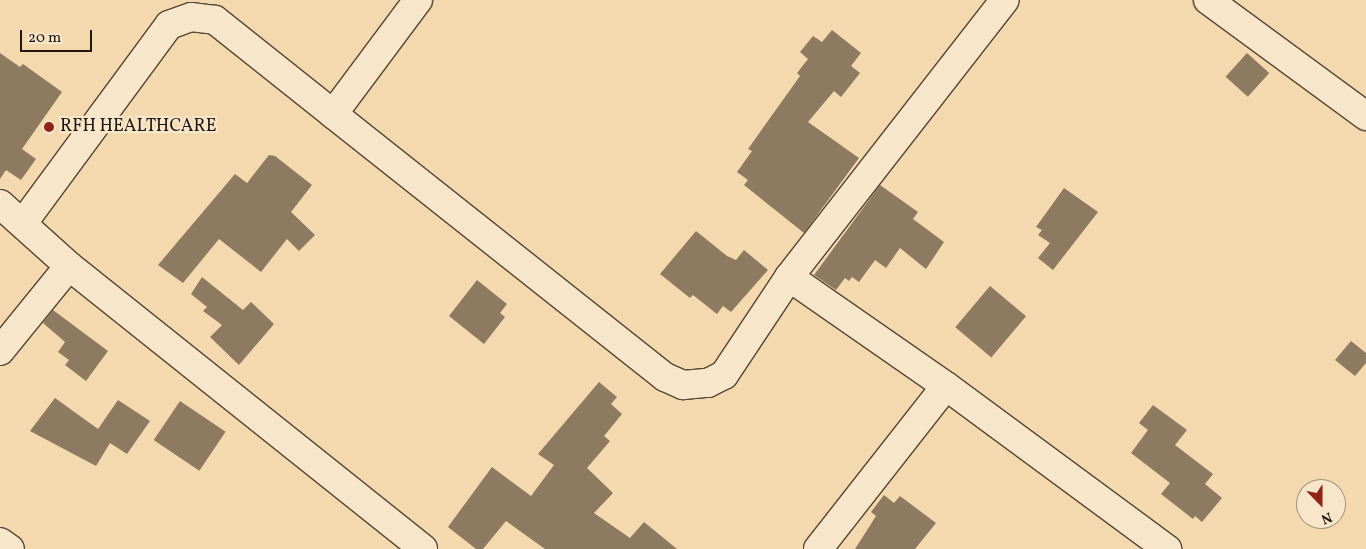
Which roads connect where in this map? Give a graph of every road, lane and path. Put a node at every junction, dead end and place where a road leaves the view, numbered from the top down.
1 (418, 0) edge
2 (1005, 0) edge
3 (1208, 0) edge
4 (333, 114) junction
5 (1366, 116) edge
6 (0, 204) edge
7 (23, 223) junction
8 (69, 266) junction
9 (789, 277) junction
10 (0, 351) edge
11 (946, 386) junction
12 (0, 542) edge
13 (409, 545) edge
14 (10, 549) edge
15 (818, 549) edge
16 (1167, 549) edge

1 - 4 street
2 - 9 street
3 - 5 street
4 - 7 street
4 - 9 street
6 - 7 street
7 - 8 street
8 - 10 street
8 - 13 street
9 - 11 street
11 - 15 street
11 - 16 street
12 - 14 street

